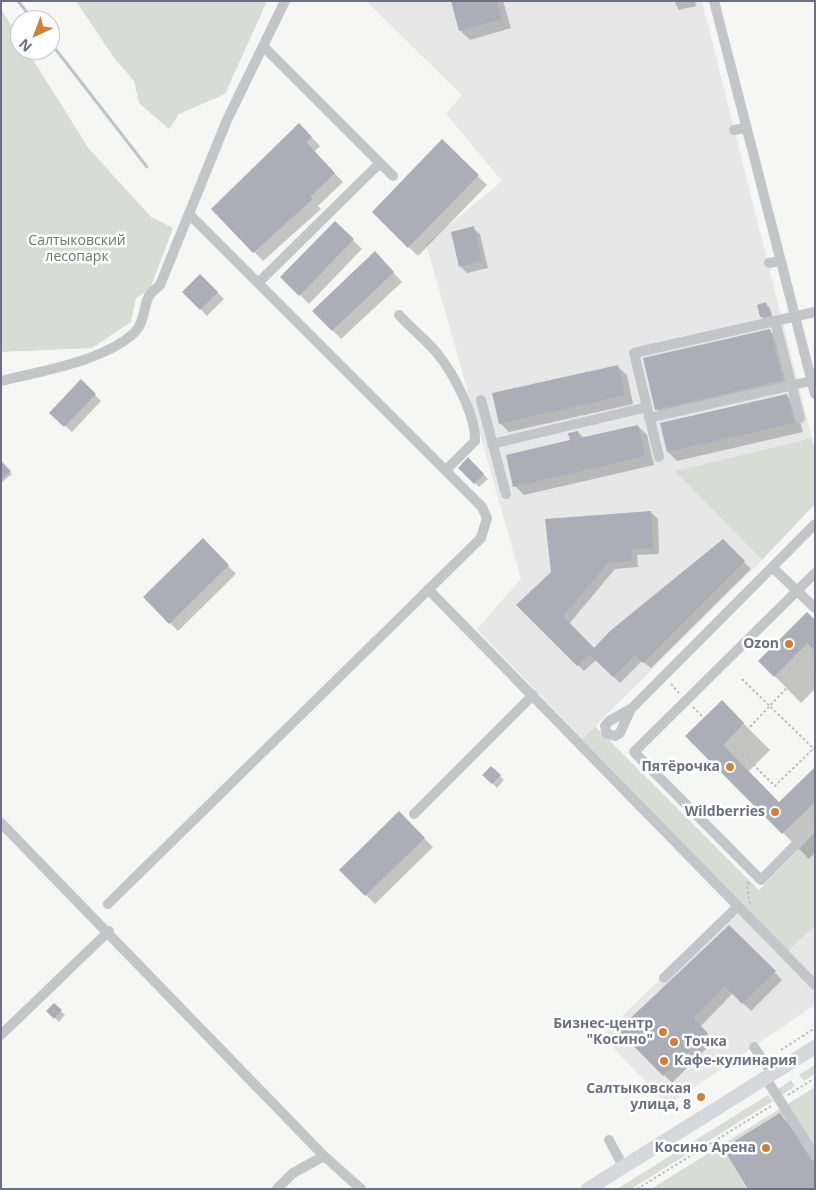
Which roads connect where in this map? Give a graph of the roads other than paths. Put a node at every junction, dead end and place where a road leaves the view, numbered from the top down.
1 (285, 1) edge
2 (714, 1) edge
3 (263, 46) junction
4 (746, 128) junction
5 (734, 130) dead end
6 (380, 162) junction
7 (393, 176) dead end
8 (189, 214) junction
9 (780, 261) junction
10 (768, 263) dead end
11 (258, 282) junction
12 (815, 312) edge
13 (399, 315) dead end
14 (795, 317) junction
15 (775, 321) junction
16 (1, 381) edge
17 (811, 381) junction
18 (792, 385) junction
19 (815, 394) edge
20 (481, 400) dead end
21 (647, 407) junction
22 (649, 418) junction
23 (800, 418) dead end
24 (492, 444) junction
25 (658, 457) dead end
26 (446, 470) junction
27 (506, 494) dead end
28 (815, 524) edge
29 (772, 567) junction
30 (813, 577) edge
31 (428, 589) junction
32 (797, 591) junction
33 (815, 608) edge
34 (533, 695) junction
35 (631, 709) dead end
36 (414, 814) dead end
37 (815, 825) edge
38 (3, 830) edge
39 (108, 904) dead end
40 (740, 909) junction
41 (109, 931) junction
42 (664, 978) dead end
43 (815, 985) edge
44 (1, 1035) edge
45 (754, 1047) dead end
46 (815, 1047) edge
47 (768, 1075) junction
48 (609, 1140) dead end
49 (324, 1156) junction
50 (815, 1156) edge
51 (623, 1166) junction
52 (277, 1189) edge
53 (361, 1189) edge
54 (588, 1189) edge

1 - 3 street
2 - 4 street
3 - 6 street
3 - 8 street
4 - 5 street
4 - 9 street
6 - 7 street
6 - 11 street
8 - 11 street
8 - 16 street
9 - 10 street
9 - 14 street
11 - 26 street
12 - 14 street
13 - 26 street
14 - 15 street
14 - 17 street
15 - 18 street
15 - 21 street
17 - 18 street
17 - 19 street
18 - 22 street
18 - 23 street
20 - 24 street
21 - 22 street
21 - 24 street
22 - 25 street
24 - 27 street
26 - 31 street
28 - 29 street
29 - 32 street
29 - 35 street
30 - 32 street
31 - 34 street
31 - 39 street
32 - 33 street
32 - 37 street
34 - 36 street
34 - 40 street
38 - 41 street
40 - 42 street
40 - 43 street
41 - 44 street
41 - 49 street
45 - 47 street
46 - 47 main road
47 - 50 street
47 - 51 main road
48 - 51 street
49 - 52 street
49 - 53 street
51 - 54 main road

